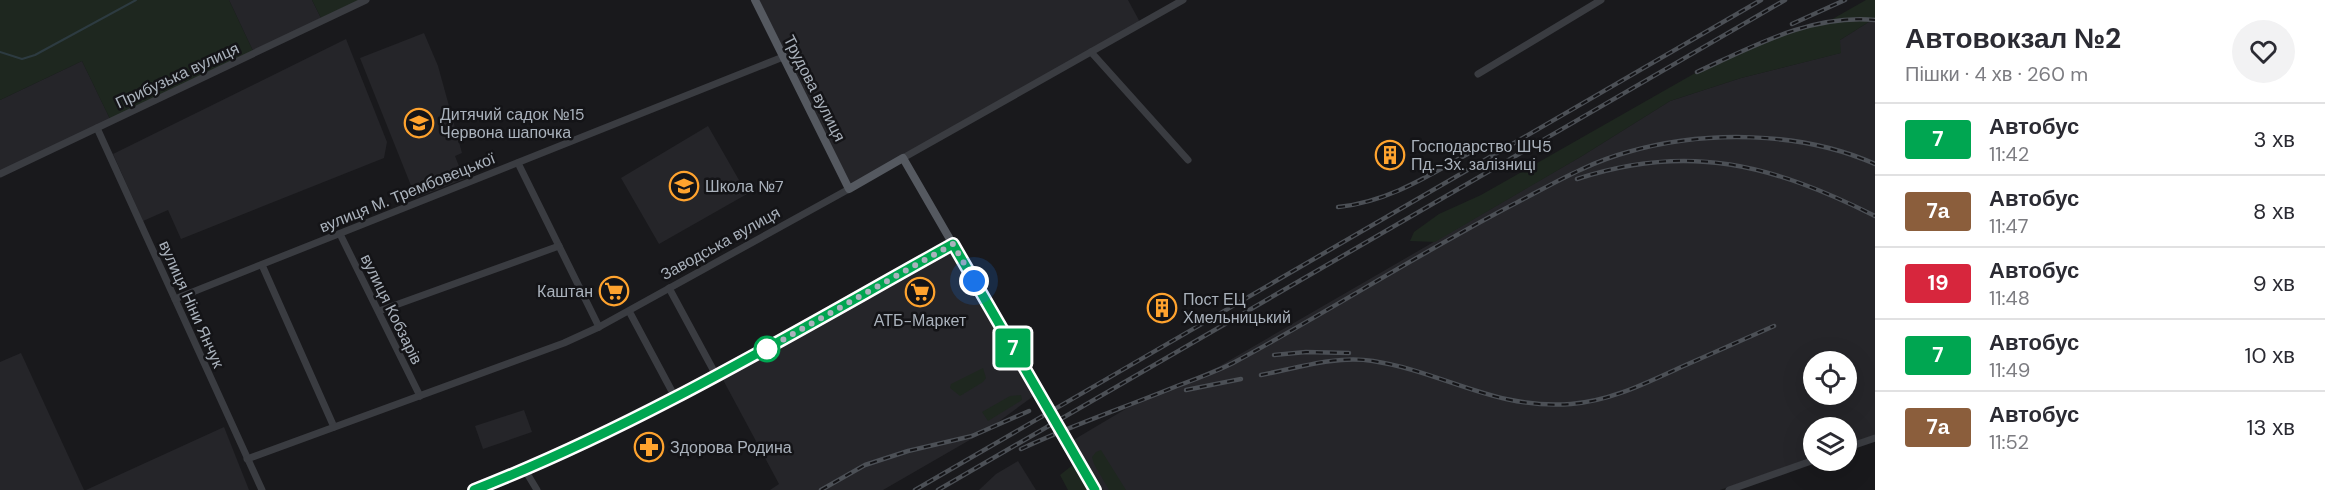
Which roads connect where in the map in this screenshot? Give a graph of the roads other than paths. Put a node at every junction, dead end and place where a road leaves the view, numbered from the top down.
1 (366, 0) edge
2 (755, 0) edge
3 (1183, 0) edge
4 (1601, 0) edge
5 (1091, 52) junction
6 (783, 57) junction
7 (1478, 74) dead end
8 (97, 128) junction
9 (903, 158) junction
10 (1188, 159) dead end
11 (518, 163) junction
12 (0, 174) edge
13 (849, 189) junction
14 (340, 234) junction
15 (953, 244) junction
16 (559, 246) junction
17 (262, 265) junction
18 (669, 288) junction
19 (175, 299) junction
20 (379, 311) junction
21 (629, 311) junction
22 (599, 327) junction
23 (717, 375) junction
24 (420, 396) junction
25 (675, 396) junction
26 (334, 428) junction
27 (1875, 438) edge
28 (1857, 444) edge
29 (247, 459) junction
30 (1803, 464) edge
31 (525, 470) junction
32 (262, 490) edge
33 (474, 490) edge
34 (537, 490) edge
35 (1095, 490) edge
36 (1729, 490) edge

1 - 8 street, Прибузька вулиця
2 - 6 main road, Трудова вулиця
3 - 5 street, Заводська вулиця
4 - 7 street
5 - 9 street, Заводська вулиця
5 - 10 street
6 - 11 street, вулиця М. Трембовецької
6 - 13 main road, Трудова вулиця
8 - 12 street, Прибузька вулиця
8 - 19 street, вулиця Ніни Янчук
9 - 13 main road, Заводська вулиця
9 - 15 main road
11 - 14 street, вулиця М. Трембовецької
11 - 16 street
13 - 18 street, Заводська вулиця
14 - 17 street, вулиця М. Трембовецької
14 - 20 street, вулиця Кобзарів
15 - 23 street
15 - 35 main road
16 - 20 street
16 - 22 street
17 - 19 street, вулиця М. Трембовецької
17 - 26 street
18 - 21 street, Заводська вулиця
18 - 23 street
19 - 29 street, вулиця Ніни Янчук
20 - 24 street, вулиця Кобзарів
21 - 22 street, Заводська вулиця
21 - 25 street
22 - 24 street, Заводська вулиця
23 - 25 street
24 - 26 street, Заводська вулиця
25 - 31 street
26 - 29 street, Заводська вулиця
27 - 28 street
29 - 32 street, вулиця Ніни Янчук
30 - 36 street
31 - 33 street
31 - 34 street

